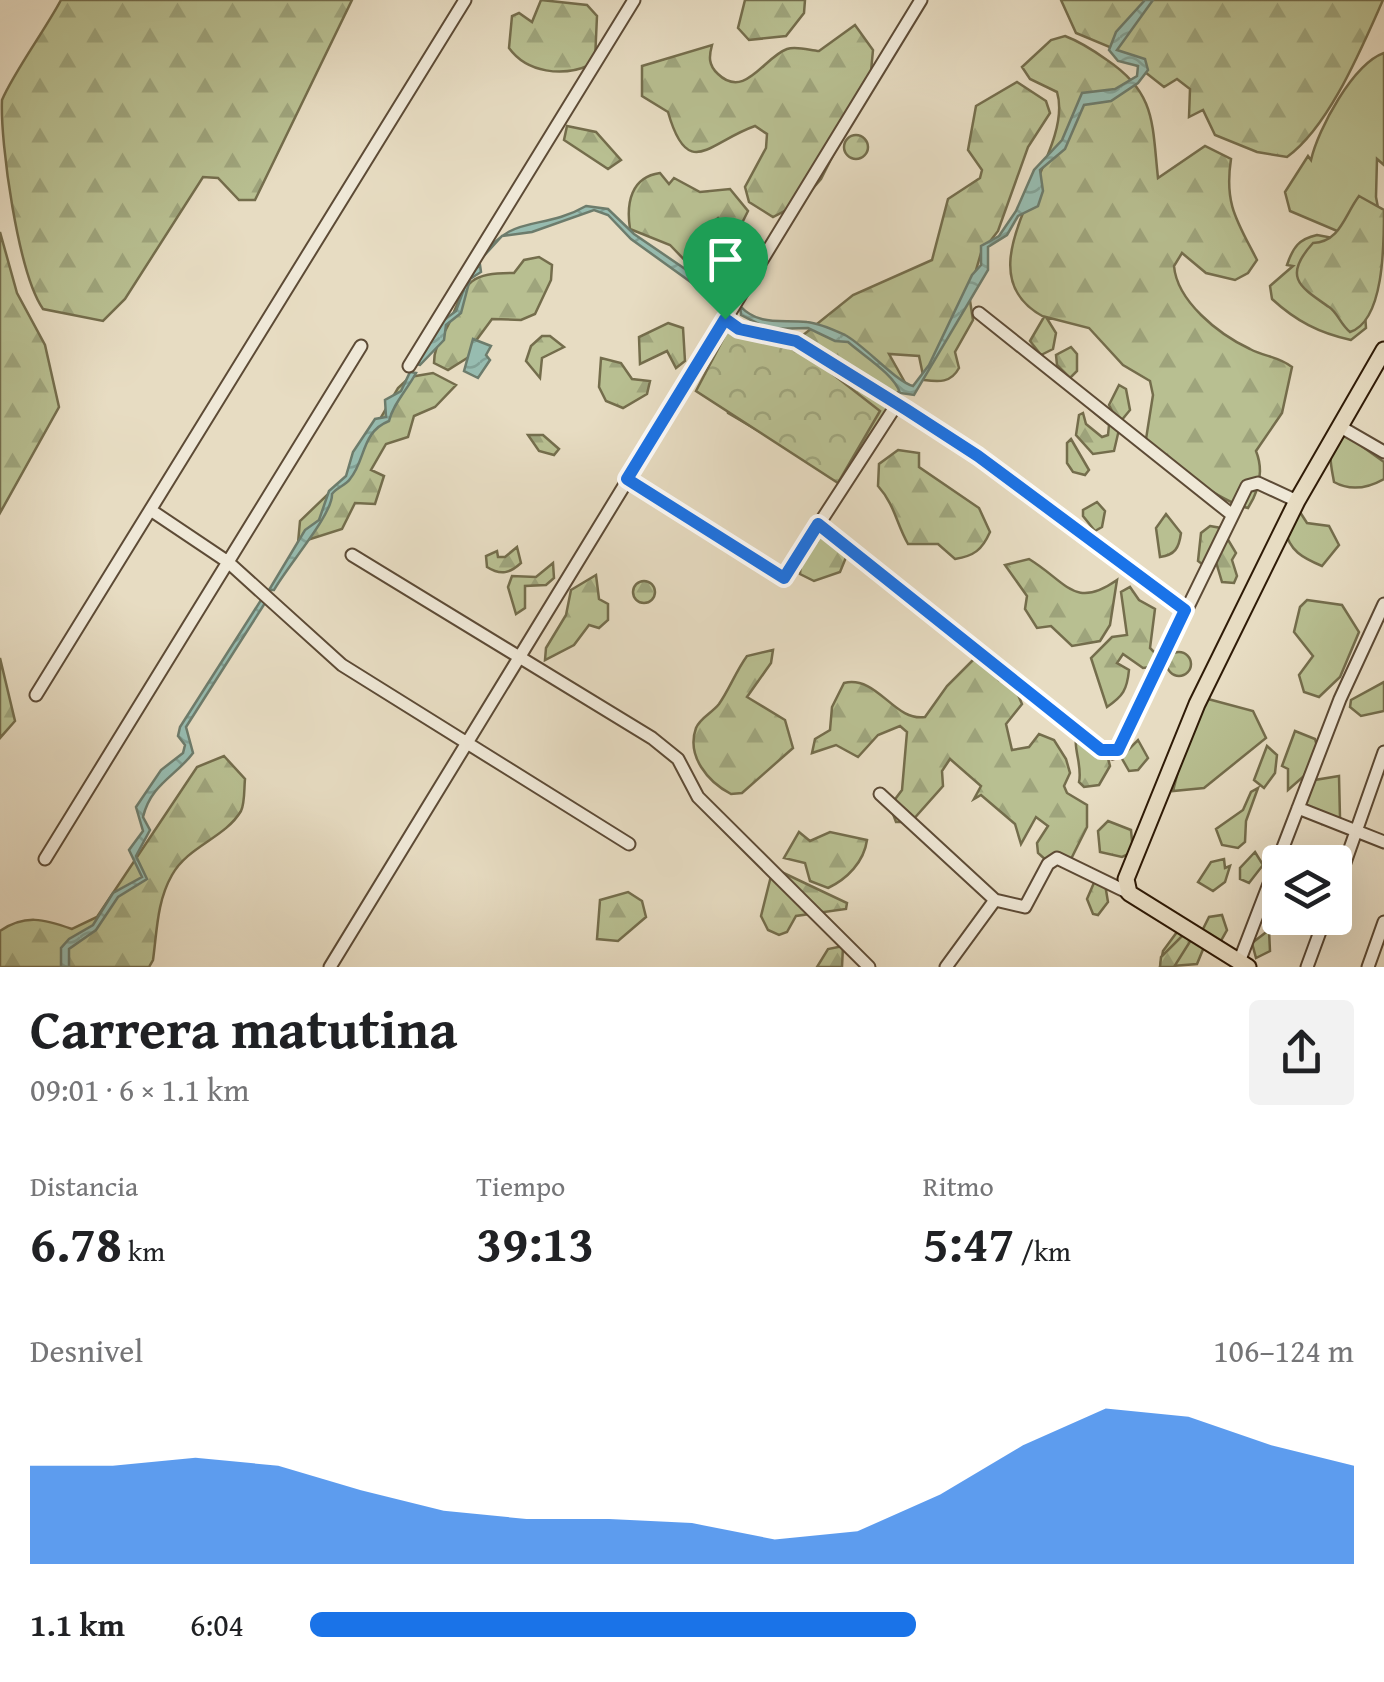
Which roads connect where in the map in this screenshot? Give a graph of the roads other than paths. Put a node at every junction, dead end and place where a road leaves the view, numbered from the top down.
1 (466, 0) edge
2 (634, 0) edge
3 (921, 0) edge
4 (979, 313) dead end
5 (725, 319) junction
6 (361, 346) dead end
7 (1384, 350) edge
8 (409, 366) dead end
9 (897, 404) junction
10 (1339, 426) junction
11 (1384, 452) edge
12 (627, 479) junction
13 (1296, 501) junction
14 (152, 511) junction
15 (1231, 514) junction
16 (818, 524) junction
17 (352, 555) dead end
18 (228, 562) junction
19 (1384, 604) edge
20 (1185, 610) junction
21 (518, 658) junction
22 (36, 695) dead end
23 (465, 745) junction
24 (1384, 752) edge
25 (880, 794) dead end
26 (1298, 808) junction
27 (1357, 831) junction
28 (1384, 842) edge
29 (629, 844) dead end
30 (1352, 845) edge
31 (45, 859) dead end
32 (1129, 893) junction
33 (995, 900) junction
34 (1384, 922) edge
35 (1319, 935) edge
36 (1243, 964) edge
37 (330, 967) edge
38 (869, 967) edge
39 (946, 967) edge
40 (1307, 967) edge
41 (1368, 967) edge

1 - 14 street
2 - 8 street
3 - 5 street
4 - 15 street
5 - 9 street
5 - 12 street
6 - 18 street
7 - 10 main road
9 - 16 street
9 - 20 street
10 - 11 street
10 - 13 main road
12 - 16 street
12 - 21 street
13 - 15 street
13 - 32 main road
14 - 18 street
14 - 22 street
15 - 20 street
16 - 20 street
17 - 21 street
18 - 23 street
18 - 31 street
19 - 26 street
21 - 23 street
21 - 38 street
23 - 29 street
23 - 37 street
24 - 27 street
25 - 33 street
26 - 27 street
26 - 36 street
27 - 28 street
27 - 30 street
32 - 33 street
32 - 36 main road
33 - 39 street
34 - 41 street
35 - 40 street

